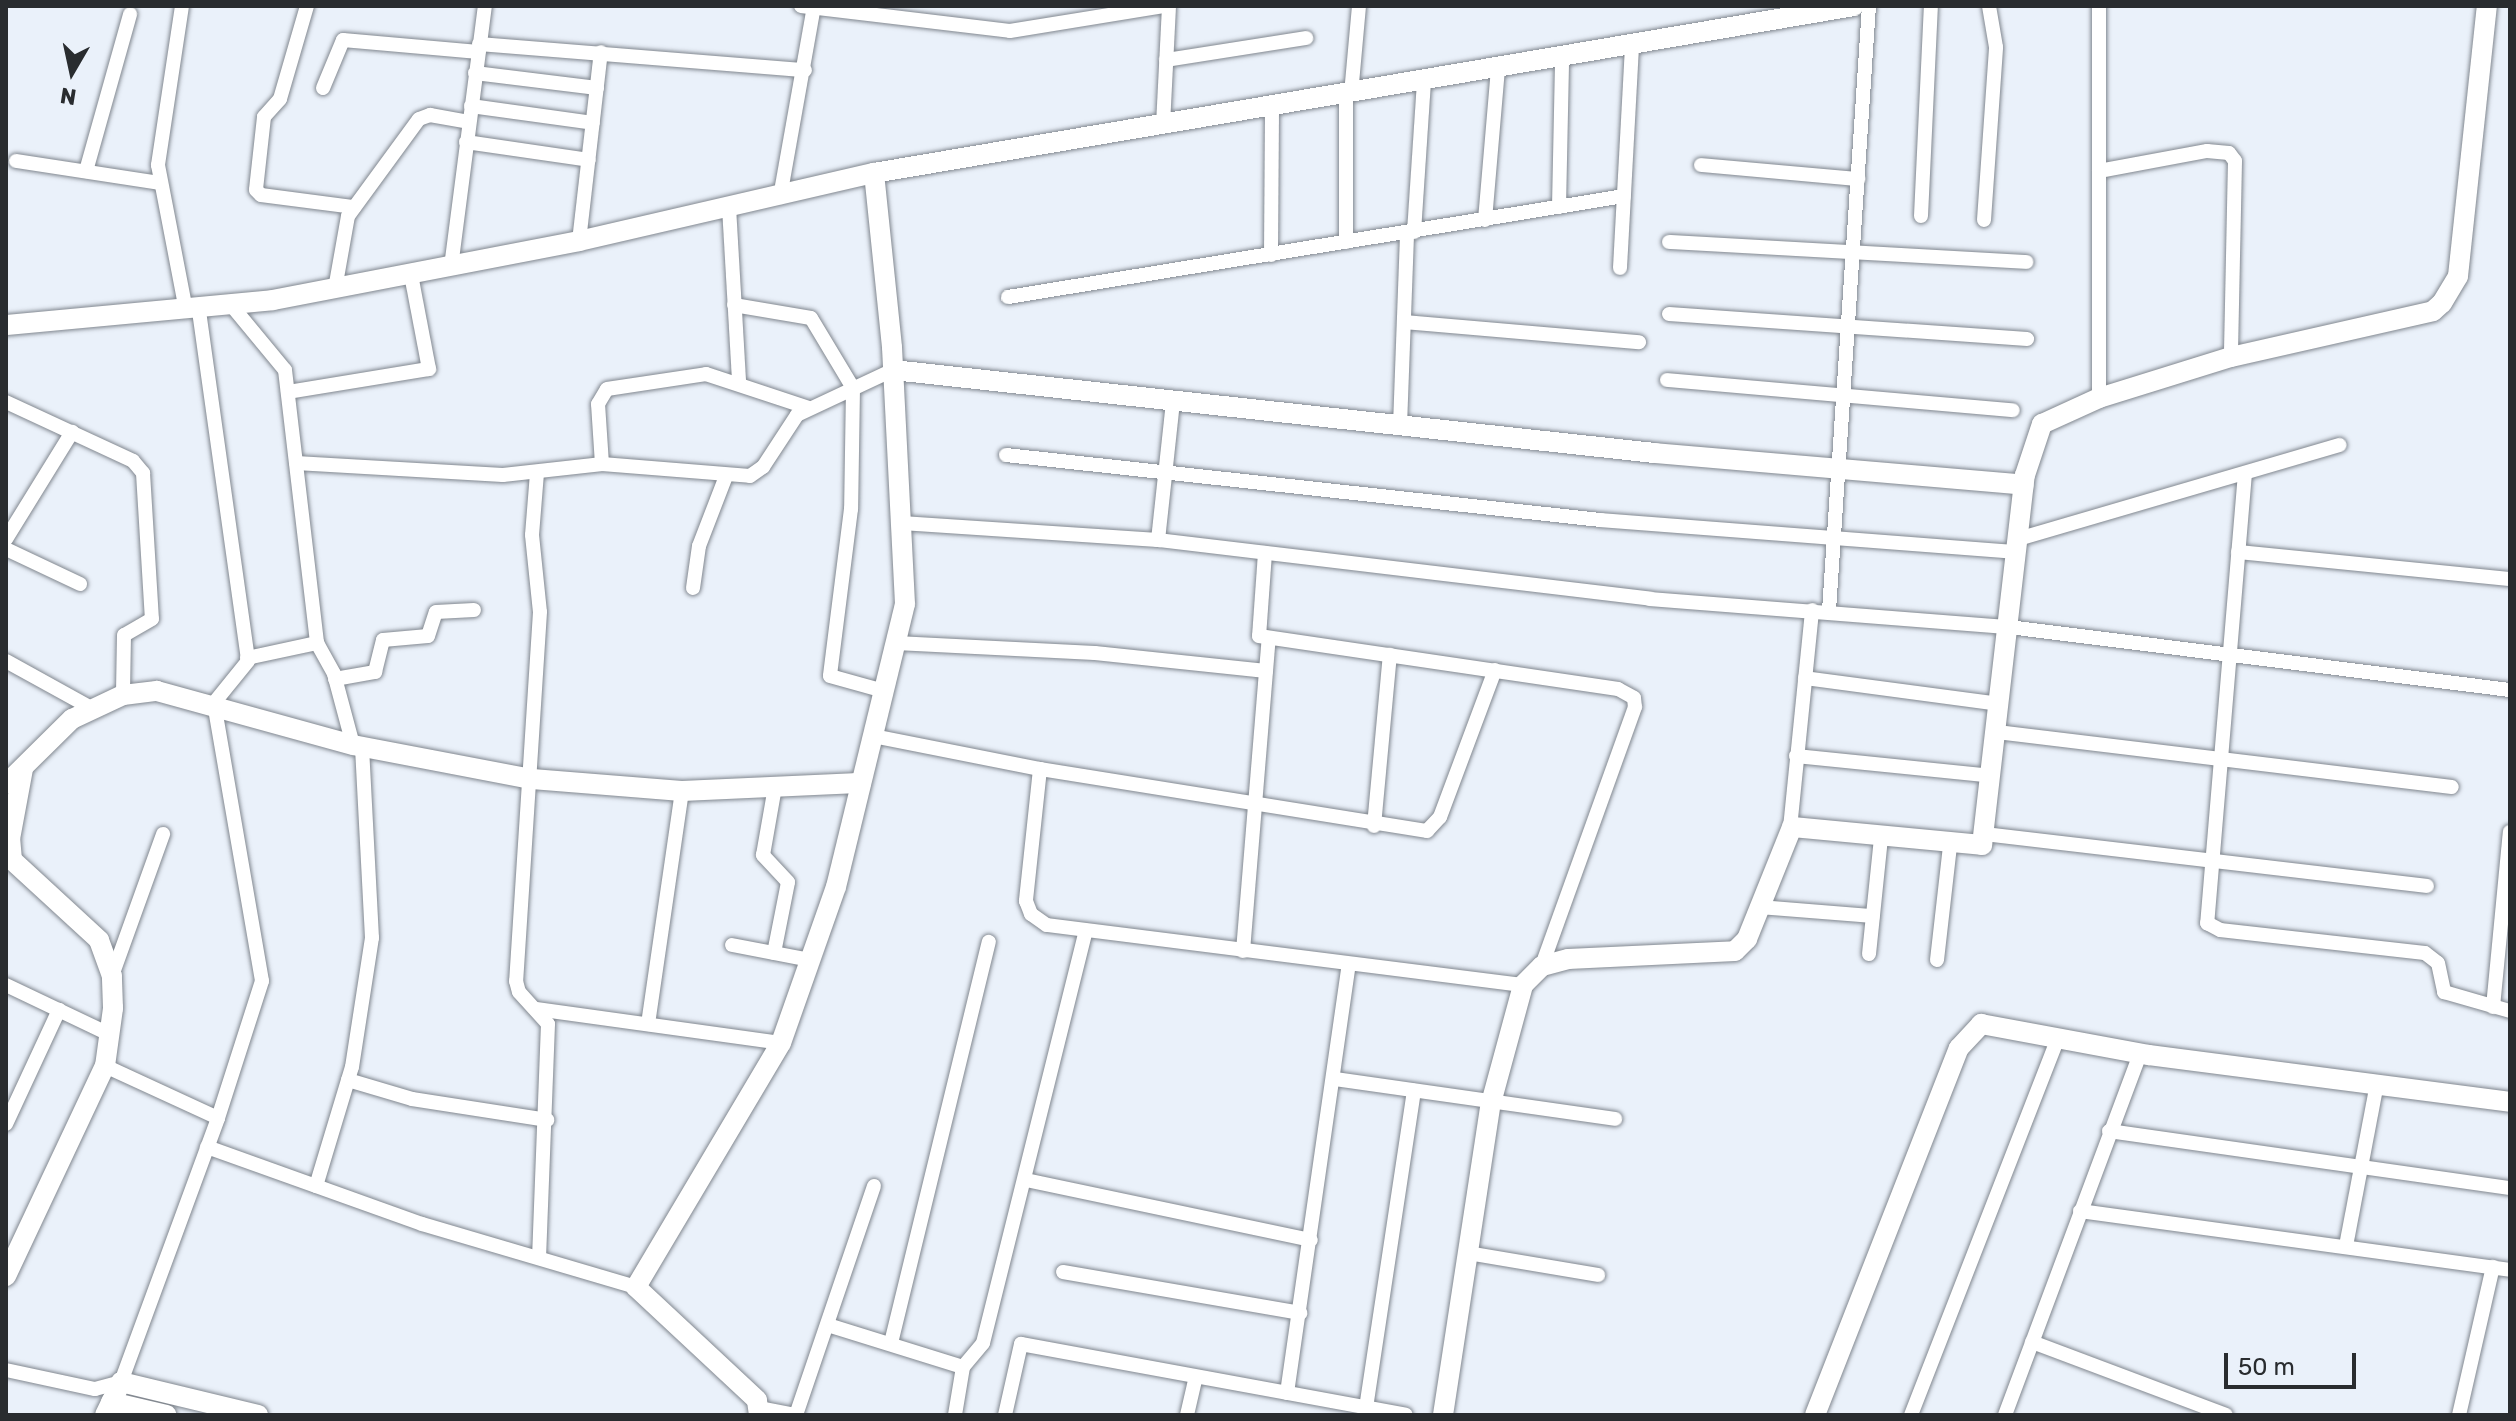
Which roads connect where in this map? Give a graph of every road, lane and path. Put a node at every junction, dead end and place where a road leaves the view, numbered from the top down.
1 (182, 6) edge
2 (307, 6) edge
3 (485, 6) edge
4 (810, 6) edge
5 (1184, 6) edge
6 (1359, 6) edge
7 (1854, 6) edge
8 (1869, 6) edge
9 (1931, 6) edge
10 (1989, 6) edge
11 (2099, 6) edge
12 (2487, 6) edge
13 (1168, 7) edge
14 (1793, 13) edge
15 (130, 14) dead end
16 (1306, 38) dead end
17 (1632, 47) junction
18 (478, 48) junction
19 (601, 52) junction
20 (1562, 59) junction
21 (1166, 60) junction
22 (1498, 69) junction
23 (805, 70) junction
24 (475, 73) junction
25 (1424, 82) junction
26 (323, 88) dead end
27 (597, 88) junction
28 (1348, 94) junction
29 (471, 106) junction
30 (1272, 107) junction
31 (468, 122) junction
32 (593, 123) junction
33 (1163, 125) junction
34 (466, 142) junction
35 (589, 160) junction
36 (16, 161) dead end
37 (1701, 165) dead end
38 (86, 171) junction
39 (2099, 171) junction
40 (874, 173) junction
41 (1858, 179) junction
42 (160, 183) junction
43 (1624, 196) junction
44 (780, 197) junction
45 (354, 207) junction
46 (729, 207) junction
47 (1559, 207) junction
48 (1921, 216) dead end
49 (1485, 220) junction
50 (1984, 220) dead end
51 (1410, 233) junction
52 (579, 241) junction
53 (1346, 242) junction
54 (1669, 242) dead end
55 (1854, 252) junction
56 (1271, 255) junction
57 (2026, 262) dead end
58 (451, 267) junction
59 (1620, 268) dead end
60 (411, 275) junction
61 (335, 289) junction
62 (1008, 297) dead end
63 (734, 305) junction
64 (232, 306) junction
65 (193, 310) junction
66 (1669, 314) dead end
67 (1404, 322) junction
68 (6, 325) edge
69 (1849, 327) junction
70 (2027, 339) dead end
71 (1639, 342) dead end
72 (2231, 357) junction
73 (893, 370) junction
74 (1667, 380) dead end
75 (739, 383) junction
76 (853, 388) junction
77 (288, 392) junction
78 (1845, 395) junction
79 (2099, 398) junction
80 (6, 402) edge
81 (1173, 403) junction
82 (809, 408) junction
83 (2013, 410) dead end
84 (1400, 426) junction
85 (72, 432) junction
86 (2340, 445) dead end
87 (1006, 455) dead end
88 (296, 463) junction
89 (602, 464) junction
90 (1841, 467) junction
91 (1166, 471) junction
92 (537, 473) junction
93 (2245, 473) junction
94 (726, 476) junction
95 (2024, 485) junction
96 (901, 523) junction
97 (6, 539) edge
98 (1834, 539) junction
99 (1158, 540) junction
100 (2018, 546) junction
101 (6, 549) edge
102 (2238, 552) junction
103 (1265, 553) junction
104 (2510, 579) edge
105 (80, 584) dead end
106 (693, 588) dead end
107 (474, 610) dead end
108 (1812, 610) junction
109 (1829, 611) junction
110 (2009, 627) junction
111 (1269, 638) junction
112 (317, 643) junction
113 (896, 643) junction
114 (2228, 652) junction
115 (1390, 655) junction
116 (247, 658) junction
117 (6, 661) edge
118 (1495, 670) junction
119 (1266, 671) junction
120 (1805, 678) junction
121 (335, 679) junction
122 (2510, 690) edge
123 (884, 691) junction
124 (123, 695) junction
125 (214, 703) junction
126 (2000, 704) junction
127 (91, 708) junction
128 (1997, 732) junction
129 (873, 736) junction
130 (357, 746) junction
131 (1796, 756) junction
132 (2218, 758) junction
133 (23, 769) junction
134 (1040, 769) junction
135 (1992, 776) junction
136 (532, 779) junction
137 (861, 783) junction
138 (6, 784) edge
139 (775, 787) junction
140 (2452, 787) dead end
141 (682, 791) junction
142 (1256, 808) junction
143 (1374, 826) junction
144 (1790, 828) junction
145 (2510, 832) edge
146 (163, 834) dead end
147 (1985, 834) junction
148 (1881, 838) junction
149 (1950, 846) junction
150 (2209, 862) junction
151 (2427, 886) dead end
152 (1760, 907) junction
153 (2506, 911) edge
154 (1873, 916) junction
155 (1086, 931) junction
156 (989, 942) dead end
157 (732, 945) dead end
158 (1243, 951) junction
159 (774, 953) junction
160 (1869, 954) dead end
161 (810, 960) junction
162 (1937, 960) dead end
163 (1349, 965) junction
164 (1542, 966) junction
165 (112, 976) junction
166 (6, 985) edge
167 (1523, 985) junction
168 (2493, 1007) junction
169 (535, 1008) junction
170 (59, 1010) junction
171 (2510, 1011) edge
172 (648, 1024) junction
173 (111, 1035) junction
174 (2058, 1038) junction
175 (781, 1043) junction
176 (2140, 1053) junction
177 (105, 1066) junction
178 (1335, 1079) junction
179 (348, 1080) junction
180 (2377, 1084) junction
181 (1414, 1091) junction
182 (2510, 1102) edge
183 (1491, 1103) junction
184 (218, 1118) junction
185 (1615, 1119) dead end
186 (547, 1120) junction
187 (6, 1124) edge
188 (2109, 1131) junction
189 (207, 1147) junction
190 (2361, 1167) junction
191 (1026, 1180) junction
192 (316, 1186) junction
193 (874, 1186) dead end
194 (2510, 1188) edge
195 (2080, 1211) junction
196 (1311, 1240) junction
197 (2346, 1246) junction
198 (1468, 1253) junction
199 (539, 1258) junction
200 (2493, 1267) junction
201 (2510, 1270) edge
202 (1063, 1272) dead end
203 (1598, 1275) dead end
204 (6, 1276) edge
205 (636, 1287) junction
206 (1300, 1313) junction
207 (831, 1326) junction
208 (2032, 1342) junction
209 (891, 1343) junction
210 (963, 1367) junction
211 (6, 1370) edge
212 (1196, 1377) junction
213 (121, 1382) junction
214 (1287, 1393) junction
215 (104, 1402) edge
216 (1366, 1408) junction
217 (759, 1412) edge
218 (167, 1415) edge
219 (258, 1415) edge
220 (797, 1415) edge
221 (955, 1415) edge
222 (1005, 1415) edge
223 (1187, 1415) edge
224 (1406, 1415) edge
225 (1443, 1415) edge
226 (1815, 1415) edge
227 (1911, 1415) edge
228 (2005, 1415) edge
229 (2226, 1415) edge
230 (2459, 1415) edge

1 - 42 street
2 - 45 street
3 - 18 street
4 - 13 street
4 - 23 street
5 - 13 street
6 - 28 street
7 - 14 street
8 - 41 street
9 - 48 street
10 - 50 street
11 - 39 street
12 - 72 street
13 - 21 street
14 - 17 street
15 - 38 street
16 - 21 street
17 - 20 street
17 - 43 street
18 - 19 street
18 - 24 street
18 - 26 street
19 - 23 street
19 - 27 street
20 - 22 street
20 - 47 street
21 - 33 street
22 - 25 street
22 - 49 street
23 - 44 street
24 - 27 street
24 - 29 street
25 - 28 street
25 - 51 street
27 - 32 street
28 - 30 street
28 - 53 street
29 - 31 street
29 - 32 street
30 - 33 street
30 - 56 street
31 - 34 street
31 - 45 street
32 - 35 street
33 - 40 street
34 - 35 street
34 - 58 street
35 - 52 street
36 - 38 street
37 - 41 street
38 - 42 street
39 - 72 street
39 - 79 street
40 - 44 street
40 - 73 street
41 - 55 street
42 - 65 street
43 - 47 street
43 - 59 street
44 - 46 street
45 - 61 street
46 - 52 street
46 - 63 street
47 - 49 street
49 - 51 street
51 - 53 street
51 - 67 street
52 - 58 street
53 - 56 street
54 - 55 street
55 - 57 street
55 - 69 street
56 - 62 street
58 - 60 street
60 - 61 street
60 - 77 street
61 - 64 street
63 - 75 street
63 - 76 street
64 - 65 street
64 - 77 street
65 - 68 street
65 - 116 street
66 - 69 street
67 - 71 street
67 - 84 street
69 - 70 street
69 - 78 street
72 - 79 street
73 - 76 street
73 - 81 street
73 - 96 street
74 - 78 street
75 - 82 street
75 - 89 street
76 - 82 street
76 - 123 street
77 - 88 street
78 - 83 street
78 - 90 street
79 - 95 street
80 - 85 street
81 - 84 street
81 - 91 street
82 - 94 street
84 - 90 street
85 - 97 street
85 - 124 street
86 - 93 street
87 - 91 street
88 - 92 street
88 - 112 street
89 - 92 street
89 - 94 street
90 - 95 street
90 - 98 street
91 - 98 street
91 - 99 street
92 - 136 street
93 - 100 street
93 - 102 street
94 - 106 street
95 - 100 street
96 - 99 street
96 - 113 street
98 - 100 street
98 - 109 street
99 - 103 street
100 - 110 street
101 - 105 street
102 - 104 street
102 - 114 street
103 - 108 street
103 - 111 street
107 - 121 street
108 - 109 street
108 - 120 street
109 - 110 street
110 - 114 street
110 - 126 street
111 - 115 street
111 - 119 street
112 - 116 street
112 - 121 street
113 - 119 street
113 - 123 street
114 - 122 street
114 - 132 street
115 - 118 street
115 - 143 street
116 - 125 street
117 - 127 street
118 - 143 street
118 - 164 street
119 - 142 street
120 - 126 street
120 - 131 street
121 - 130 street
123 - 129 street
124 - 125 street
124 - 127 street
125 - 130 street
125 - 184 street
126 - 128 street
127 - 133 street
128 - 132 street
128 - 135 street
129 - 134 street
129 - 137 street
130 - 136 street
130 - 179 street
131 - 135 street
131 - 144 street
132 - 140 street
132 - 150 street
133 - 138 street
133 - 165 street
134 - 142 street
134 - 155 street
135 - 147 street
136 - 141 street
136 - 169 street
137 - 139 street
137 - 161 street
139 - 141 street
139 - 159 street
141 - 172 street
142 - 143 street
142 - 158 street
144 - 148 street
144 - 152 street
145 - 153 street
146 - 165 street
147 - 149 street
147 - 150 street
148 - 149 street
148 - 154 street
149 - 162 street
150 - 151 street
150 - 168 street
152 - 154 street
152 - 164 street
153 - 168 street
154 - 160 street
155 - 158 street
155 - 191 street
156 - 209 street
157 - 159 street
158 - 163 street
159 - 161 street
161 - 175 street
163 - 167 street
163 - 178 street
164 - 167 street
165 - 173 street
166 - 170 street
167 - 183 street
168 - 171 street
169 - 172 street
169 - 186 street
170 - 173 street
170 - 187 street
172 - 175 street
173 - 177 street
174 - 176 street
174 - 226 street
174 - 227 street
175 - 205 street
176 - 180 street
176 - 188 street
177 - 184 street
177 - 204 street
178 - 181 street
178 - 196 street
179 - 186 street
179 - 192 street
180 - 182 street
180 - 190 street
181 - 183 street
181 - 216 street
183 - 185 street
183 - 198 street
184 - 189 street
186 - 199 street
188 - 190 street
188 - 195 street
189 - 192 street
189 - 213 street
190 - 194 street
190 - 197 street
191 - 196 street
191 - 210 street
192 - 199 street
193 - 207 street
195 - 197 street
195 - 208 street
196 - 206 street
197 - 200 street
198 - 203 street
198 - 225 street
199 - 205 street
200 - 201 street
200 - 230 street
202 - 206 street
205 - 217 street
206 - 214 street
207 - 209 street
207 - 220 street
208 - 228 street
208 - 229 street
209 - 210 street
210 - 221 street
211 - 215 street
212 - 214 street
212 - 222 street
212 - 223 street
213 - 215 street
213 - 219 street
214 - 216 street
215 - 218 street
216 - 224 street
217 - 220 street

